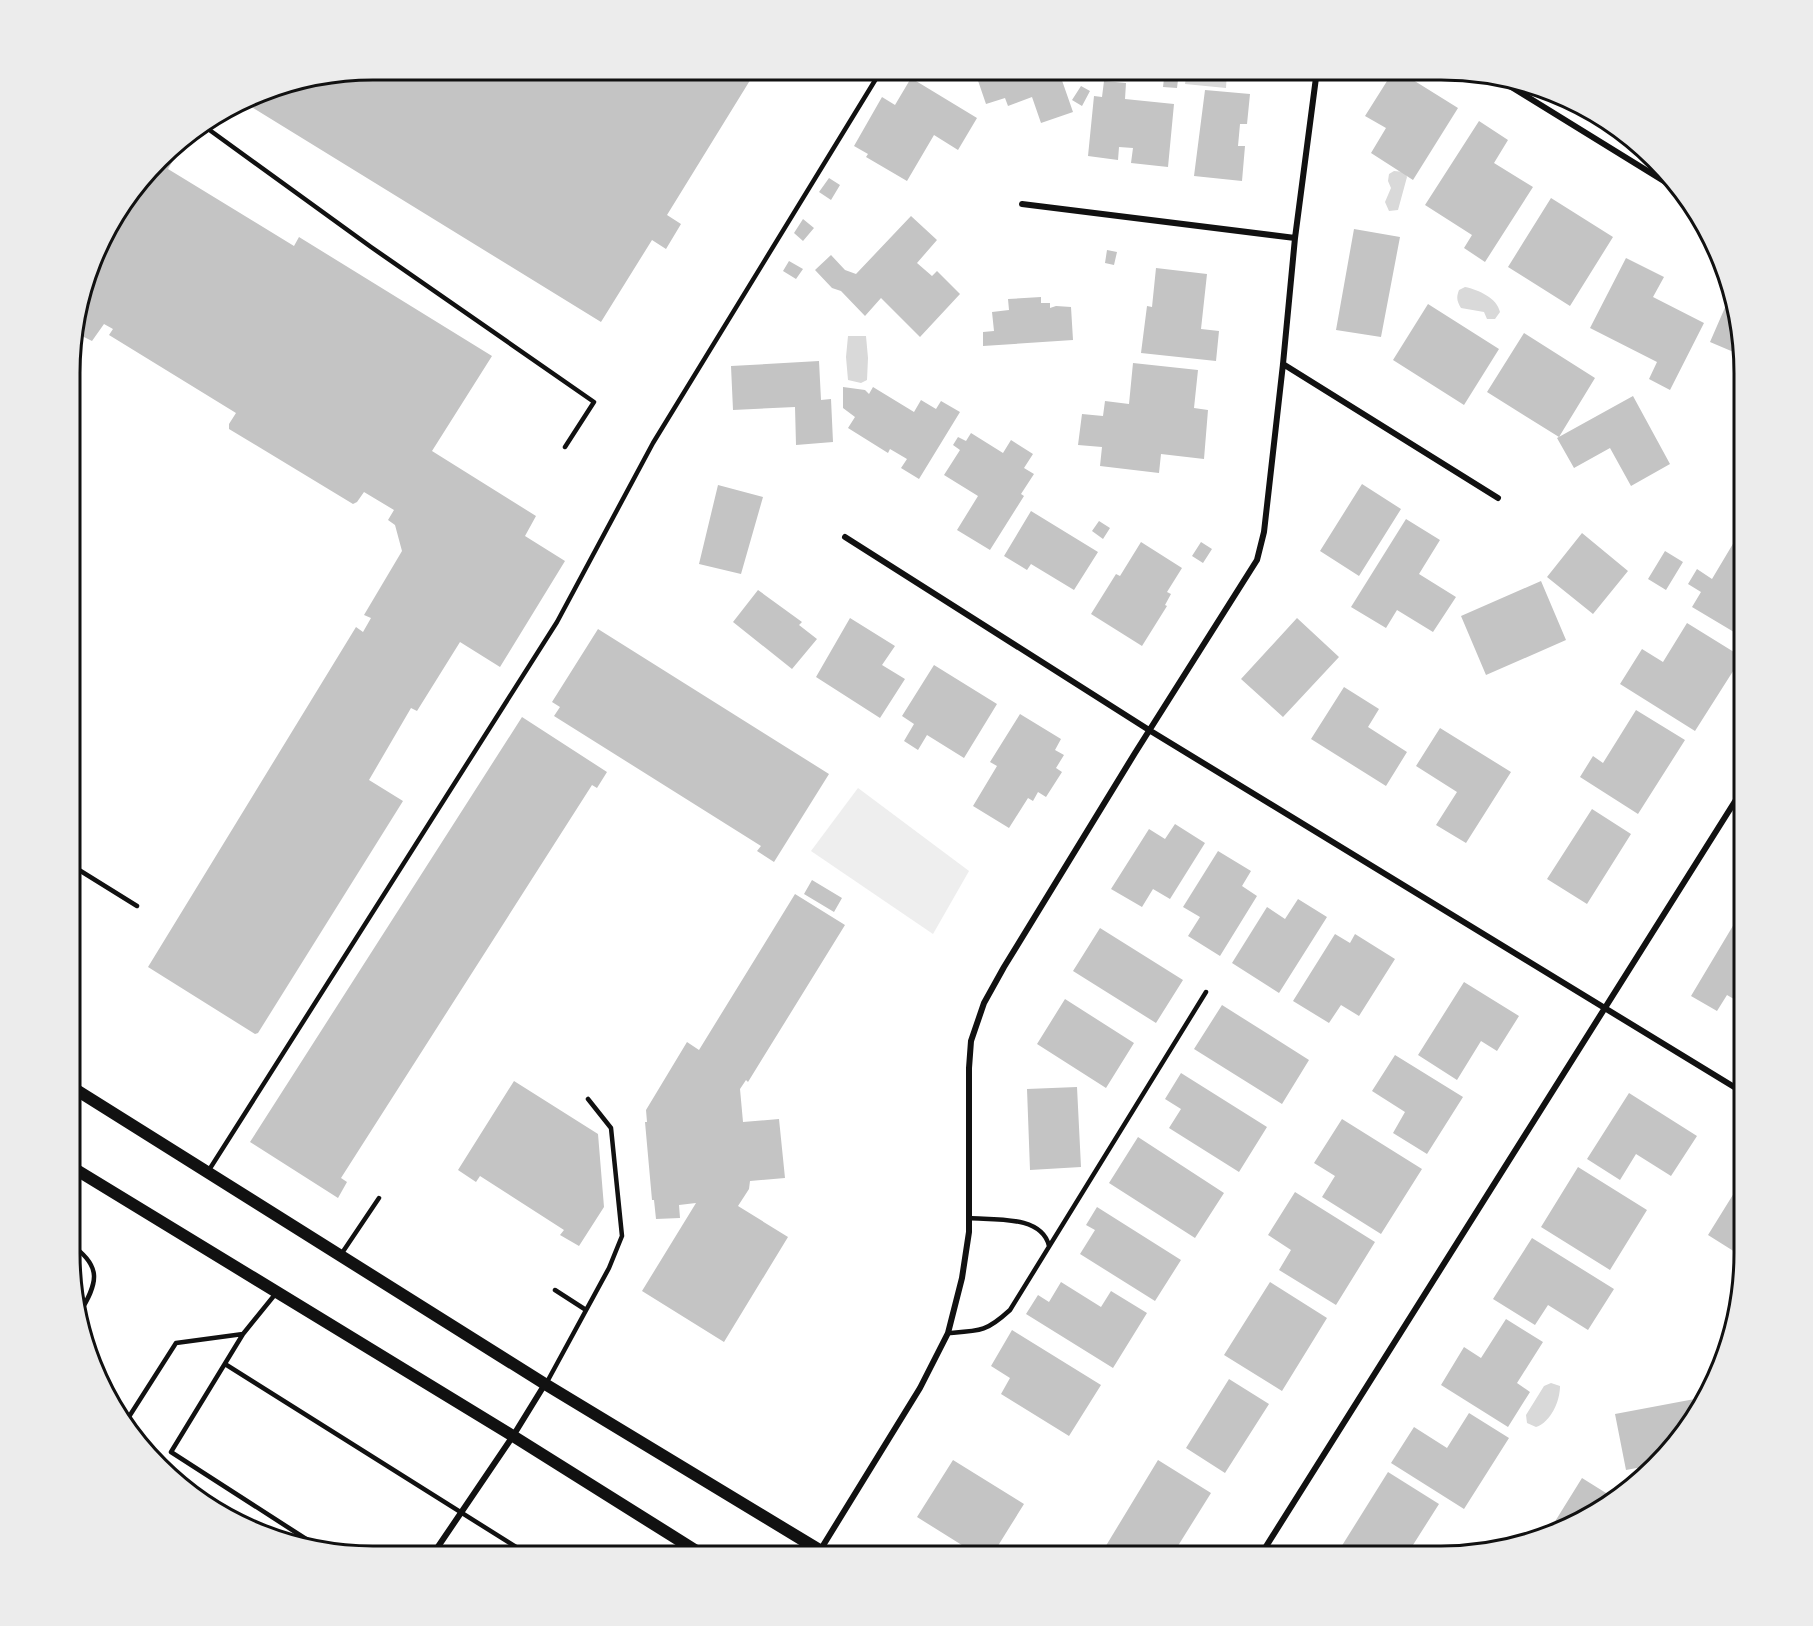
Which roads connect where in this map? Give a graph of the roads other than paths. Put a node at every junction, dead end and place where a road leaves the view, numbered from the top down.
1 (876, 79) edge
2 (1316, 79) edge
3 (1514, 89) edge
4 (209, 130) edge
5 (1661, 180) edge
6 (1022, 204) dead end
7 (1295, 238) junction
8 (1283, 364) junction
9 (565, 447) dead end
10 (1498, 498) dead end
11 (845, 537) dead end
12 (1149, 730) junction
13 (1734, 803) edge
14 (80, 871) edge
15 (137, 906) dead end
16 (1206, 992) dead end
17 (1606, 1009) junction
18 (1734, 1087) edge
19 (80, 1092) edge
20 (588, 1099) dead end
21 (80, 1172) edge
22 (208, 1172) junction
23 (379, 1197) dead end
24 (969, 1218) junction
25 (1049, 1246) junction
26 (80, 1252) edge
27 (340, 1256) junction
28 (555, 1290) dead end
29 (277, 1292) junction
30 (84, 1306) edge
31 (586, 1310) junction
32 (948, 1333) junction
33 (243, 1334) junction
34 (225, 1364) junction
35 (546, 1384) junction
36 (129, 1416) edge
37 (513, 1436) junction
38 (461, 1512) junction
39 (306, 1539) edge
40 (438, 1546) edge
41 (515, 1546) edge
42 (688, 1546) edge
43 (807, 1546) edge
44 (827, 1546) edge
45 (1267, 1546) edge

1 - 22 lane
2 - 7 street
3 - 5 street
4 - 9 lane
6 - 7 street
7 - 8 street
8 - 10 street
8 - 12 street
11 - 12 street
12 - 17 street
12 - 24 street
13 - 17 street
14 - 15 lane
16 - 25 lane
17 - 18 street
17 - 45 street
19 - 22 main road
20 - 31 lane
21 - 29 main road
22 - 27 main road
23 - 27 lane
24 - 25 lane
24 - 32 street
25 - 32 lane
26 - 30 lane
27 - 35 main road
28 - 31 lane
29 - 33 lane
29 - 37 main road
31 - 35 lane
32 - 44 street
33 - 34 lane
33 - 36 lane
34 - 38 lane
34 - 39 lane
35 - 37 street
35 - 43 main road
37 - 38 street
37 - 42 main road
38 - 40 street
38 - 41 lane

